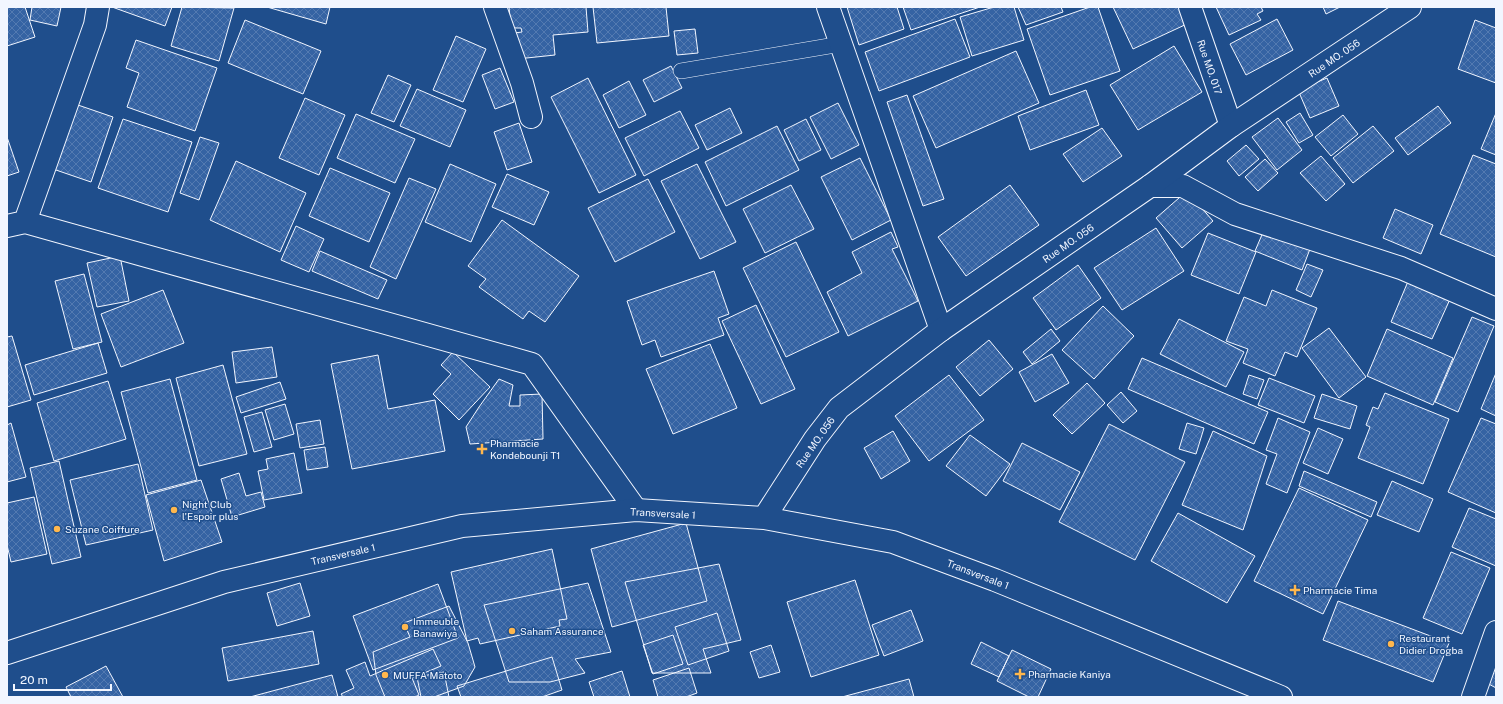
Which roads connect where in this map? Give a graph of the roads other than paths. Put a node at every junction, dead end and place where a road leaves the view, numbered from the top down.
1 (98, 7) edge
2 (495, 7) edge
3 (828, 7) edge
4 (1190, 7) edge
5 (1410, 7) edge
6 (841, 44) junction
7 (680, 71) dead end
8 (531, 117) dead end
9 (1231, 126) junction
10 (1150, 186) junction
11 (16, 224) edge
12 (1496, 309) edge
13 (941, 330) junction
14 (636, 510) junction
15 (764, 518) junction
16 (1496, 632) edge
17 (7, 653) edge
18 (1281, 697) edge
19 (1473, 697) edge

1 - 11 street
2 - 8 street
3 - 6 street
4 - 9 street, Rue MO. 017
5 - 9 street, Rue MO. 056
6 - 7 lane
6 - 13 street
9 - 10 street, Rue MO. 056
10 - 12 street
10 - 13 street, Rue MO. 056
11 - 14 street
13 - 15 street, Rue MO. 056
14 - 15 street, Transversale 1
14 - 17 street, Transversale 1
15 - 18 street, Transversale 1
16 - 19 street

